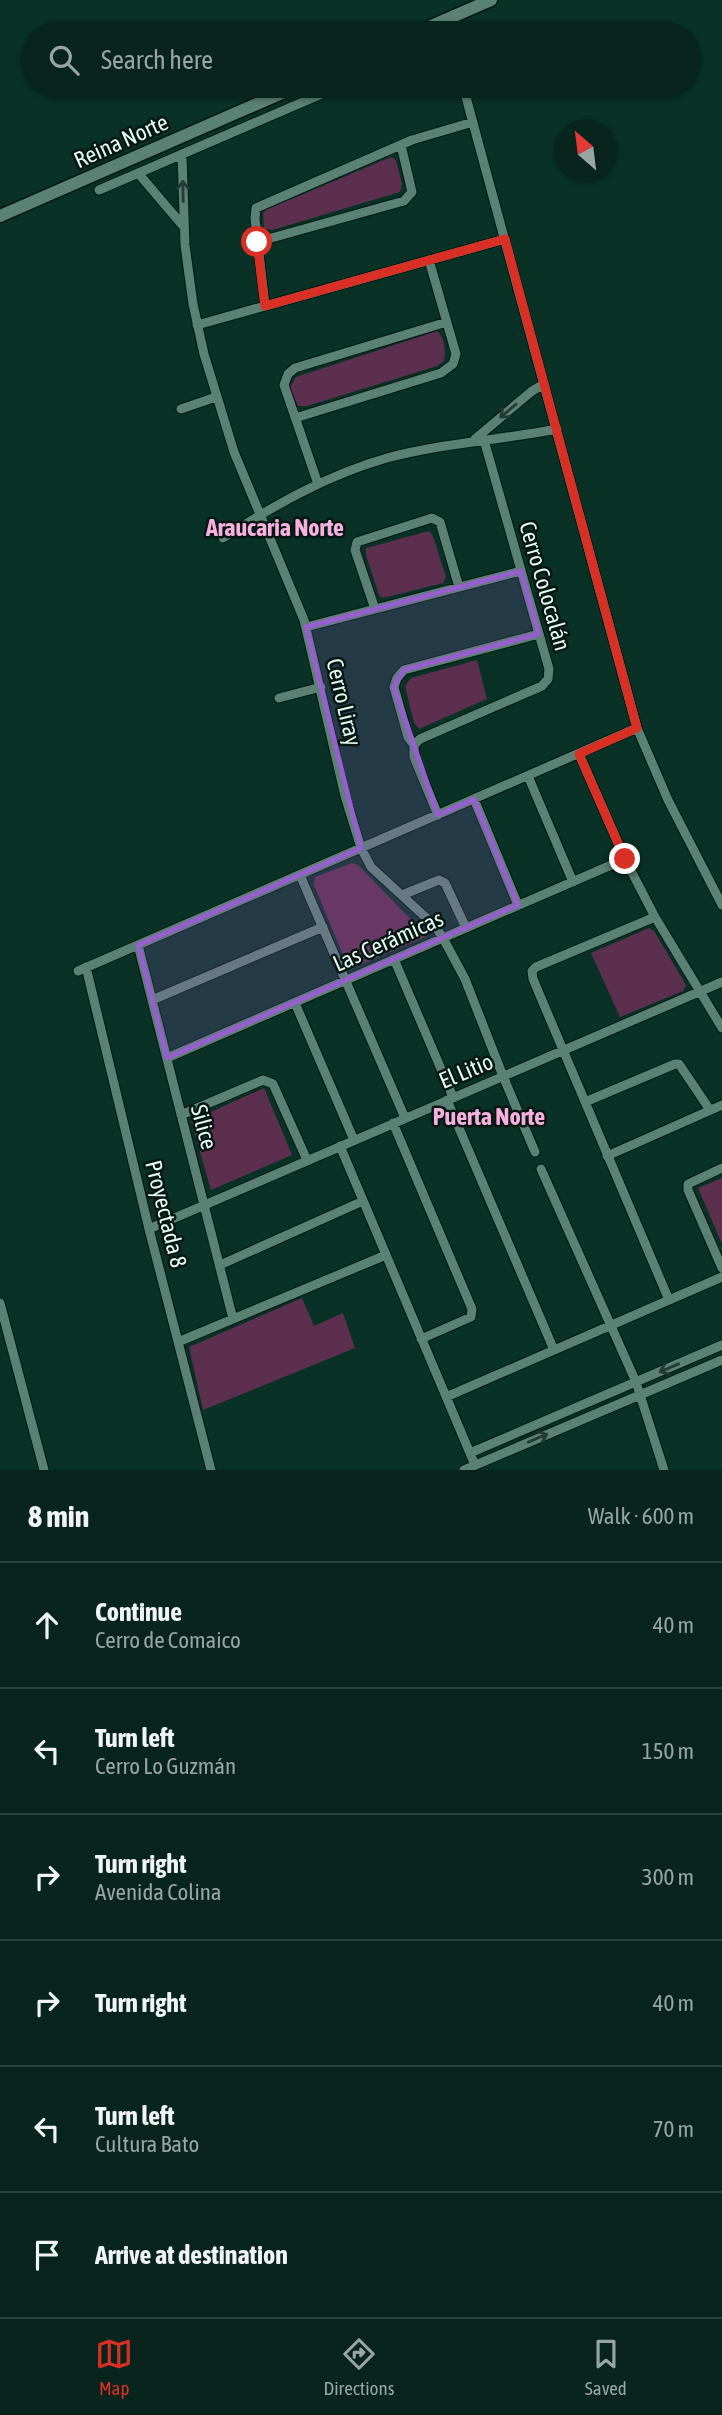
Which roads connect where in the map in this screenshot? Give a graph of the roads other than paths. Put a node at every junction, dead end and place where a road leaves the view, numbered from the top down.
1 (491, 0) edge
2 (445, 20) edge
3 (270, 98) edge
4 (313, 98) edge
5 (466, 98) edge
6 (473, 122) junction
7 (401, 145) junction
8 (182, 155) junction
9 (138, 173) junction
10 (99, 190) dead end
11 (0, 216) edge
12 (184, 227) junction
13 (505, 239) junction
14 (257, 242) junction
15 (429, 260) junction
16 (265, 306) junction
17 (447, 322) junction
18 (197, 325) junction
19 (544, 384) junction
20 (216, 397) junction
21 (181, 409) dead end
22 (295, 418) junction
23 (557, 429) junction
24 (484, 440) junction
25 (473, 441) junction
26 (318, 484) junction
27 (260, 514) junction
28 (223, 538) dead end
29 (521, 571) junction
30 (459, 587) junction
31 (375, 609) junction
32 (306, 627) junction
33 (539, 634) junction
34 (321, 687) junction
35 (279, 698) dead end
36 (637, 728) junction
37 (414, 745) junction
38 (579, 754) junction
39 (528, 776) junction
40 (474, 799) junction
41 (438, 815) junction
42 (361, 848) junction
43 (625, 859) junction
44 (300, 875) junction
45 (573, 882) junction
46 (402, 895) junction
47 (518, 905) junction
48 (722, 905) edge
49 (654, 917) junction
50 (323, 927) junction
51 (466, 928) junction
52 (443, 938) junction
53 (138, 945) junction
54 (394, 959) junction
55 (347, 980) junction
56 (722, 982) edge
57 (699, 992) junction
58 (152, 1000) junction
59 (295, 1003) junction
60 (722, 1028) edge
61 (563, 1050) junction
62 (167, 1058) junction
63 (503, 1076) junction
64 (450, 1099) junction
65 (585, 1102) junction
66 (722, 1105) edge
67 (710, 1110) junction
68 (181, 1115) junction
69 (405, 1118) junction
70 (393, 1123) junction
71 (354, 1140) junction
72 (340, 1146) junction
73 (535, 1152) dead end
74 (607, 1156) junction
75 (307, 1160) junction
76 (722, 1168) edge
77 (541, 1169) dead end
78 (363, 1201) junction
79 (205, 1204) junction
80 (149, 1228) junction
81 (386, 1255) junction
82 (220, 1265) junction
83 (722, 1268) edge
84 (722, 1277) edge
85 (668, 1300) junction
86 (0, 1303) edge
87 (233, 1319) junction
88 (612, 1325) junction
89 (421, 1339) junction
90 (178, 1342) junction
91 (722, 1345) edge
92 (554, 1350) junction
93 (722, 1360) edge
94 (636, 1381) junction
95 (641, 1395) junction
96 (446, 1396) junction
97 (470, 1453) junction
98 (475, 1465) junction
99 (44, 1470) edge
100 (211, 1470) edge
101 (464, 1470) edge
102 (664, 1470) edge

1 - 2 street
3 - 11 street, Reina Norte
4 - 8 street, Reina Norte
5 - 6 street
6 - 7 street
6 - 13 street
7 - 14 street
7 - 14 street
8 - 9 street, Reina Norte
12 -> 8 street, Cerro Liray
9 - 10 street, Reina Norte
9 - 12 street
12 - 18 street, Cerro Liray
13 - 15 street
13 - 19 street
14 - 16 street
15 - 16 street
15 - 17 street
16 - 18 street
17 - 22 street
17 - 22 street
18 - 20 street, Cerro Liray
19 - 23 street
19 -> 25 street
20 - 21 street
20 - 27 street, Cerro Liray
22 - 26 street
23 - 24 street
23 - 36 street
24 - 25 street
24 - 29 street, Cerro Colocalán
25 - 26 street
26 - 27 street
27 - 28 street
27 - 32 street, Cerro Liray
29 - 30 street
29 - 33 street, Cerro Colocalán
30 - 31 street
30 - 31 street
31 - 32 street
32 - 34 street, Cerro Liray
33 - 37 street, Cerro Colocalán
33 - 37 street
34 - 35 street
34 - 42 street, Cerro Liray
36 - 38 street
36 - 48 street
37 - 41 street
38 - 39 street
38 - 43 street
39 - 40 street
39 - 45 street
40 - 41 street
40 - 47 street
41 - 42 street
42 - 44 street
42 - 46 street, Cerro Liray
43 - 45 street, Las Cerámicas
43 - 49 street
44 - 50 street
44 - 53 street
45 - 47 street, Las Cerámicas
46 - 51 street
46 - 52 street, Cerro Liray
47 - 51 street, Las Cerámicas
49 - 57 street
49 - 61 street
50 - 55 street
50 - 58 street
51 - 52 street, Las Cerámicas
52 - 54 street, Las Cerámicas
52 - 63 street, Cerro Liray
53 - 58 street, Silice
53 - 80 street, Proyectada 8
54 - 55 street, Las Cerámicas
54 - 64 street
55 - 59 street, Las Cerámicas
55 - 69 street
56 - 57 street, El Litio
57 - 60 street
57 - 61 street, El Litio
58 - 62 street, Silice
59 - 62 street, Las Cerámicas
59 - 71 street
61 - 63 street, El Litio
61 - 65 street
62 - 68 street, Silice
63 - 64 street, El Litio
63 - 73 street, Cerro Liray
64 - 69 street, El Litio
64 - 92 street
65 - 67 street
65 - 74 street
66 - 67 street
67 - 74 street
68 - 75 street
68 - 79 street, Silice
69 - 70 street, El Litio
70 - 71 street, El Litio
70 - 89 street
71 - 72 street, El Litio
72 - 75 street, El Litio
72 - 78 street
74 - 85 street
75 - 79 street, El Litio
76 - 83 street
77 - 88 street
78 - 81 street
78 - 82 street
79 - 80 street, El Litio
79 - 82 street, Silice
80 - 90 street, Proyectada 8
81 - 87 street
81 - 89 street
82 - 87 street, Silice
84 - 85 street
85 - 88 street
86 - 99 street
87 - 90 street
88 - 92 street
88 - 94 street
89 - 96 street
90 - 100 street, Proyectada 8
91 -> 94 street
92 - 96 street
93 - 95 street
94 - 95 street
94 - 97 street
98 -> 95 street
95 - 102 street
96 - 97 street
97 - 98 street
98 - 101 street

